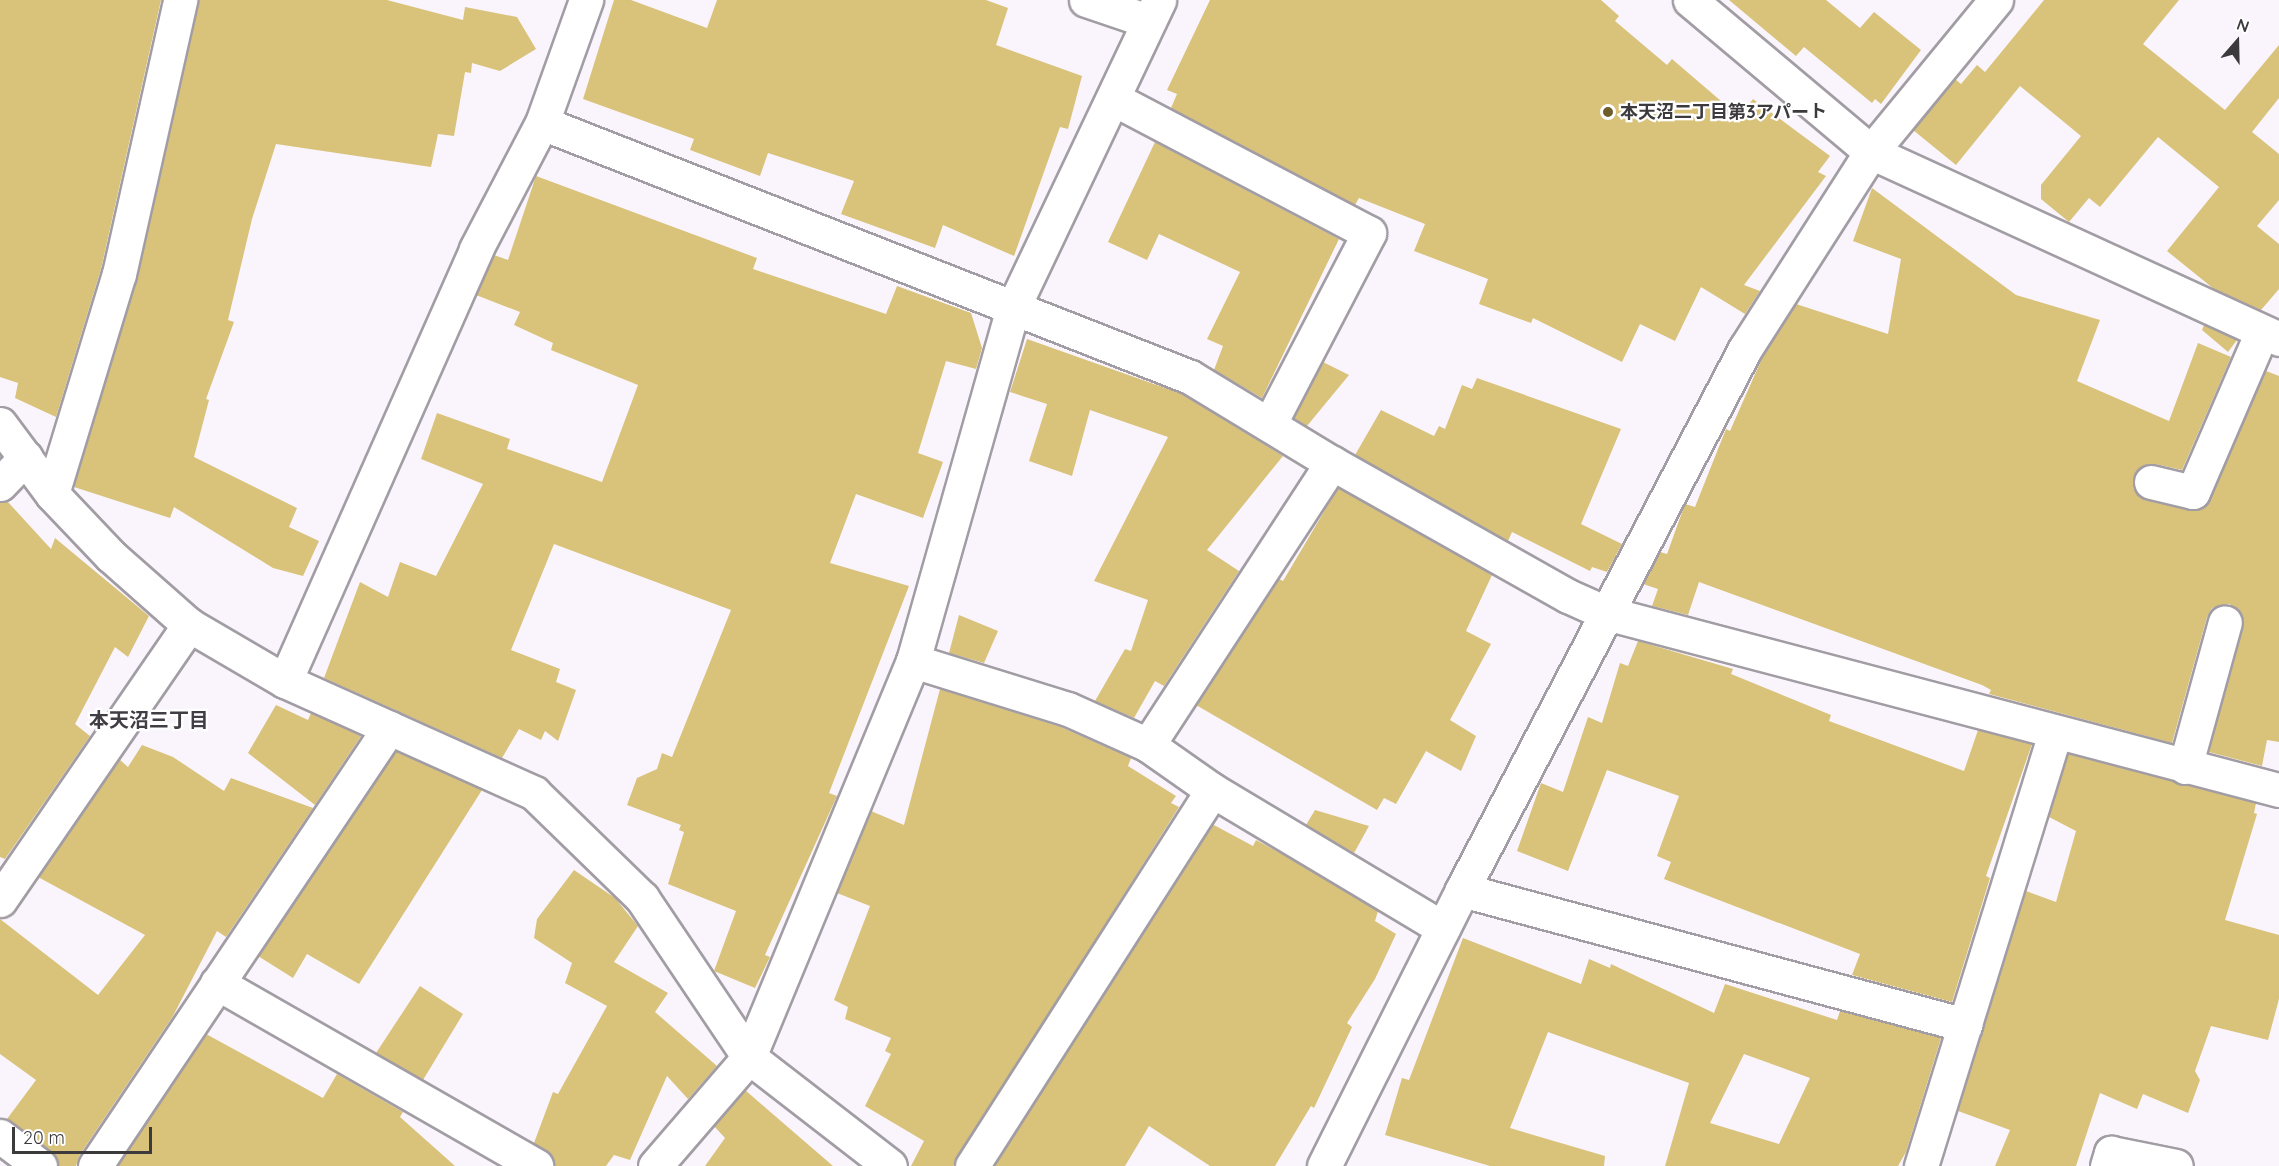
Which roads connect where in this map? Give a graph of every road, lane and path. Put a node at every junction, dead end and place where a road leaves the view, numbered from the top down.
1 (180, 0) edge
2 (585, 0) edge
3 (1086, 0) edge
4 (1690, 0) edge
5 (1996, 0) edge
6 (1154, 11) edge
7 (1114, 99) junction
8 (542, 123) junction
9 (1871, 152) junction
10 (1012, 310) junction
11 (2270, 336) edge
12 (0, 424) edge
13 (1269, 425) junction
14 (26, 457) junction
15 (1332, 463) junction
16 (2151, 482) dead end
17 (0, 484) edge
18 (52, 494) junction
19 (1606, 613) junction
20 (2225, 622) dead end
21 (189, 625) junction
22 (913, 661) junction
23 (285, 681) junction
24 (388, 728) junction
25 (2055, 733) junction
26 (1148, 745) junction
27 (2185, 767) junction
28 (1212, 790) junction
29 (2279, 790) edge
30 (1462, 890) junction
31 (0, 900) edge
32 (1443, 928) junction
33 (217, 983) junction
34 (1965, 1025) junction
35 (749, 1057) junction
36 (0, 1136) edge
37 (40, 1166) edge
38 (94, 1166) edge
39 (536, 1166) edge
40 (655, 1166) edge
41 (890, 1166) edge
42 (972, 1166) edge
43 (1324, 1166) edge
44 (1921, 1166) edge
45 (2107, 1166) edge
46 (2176, 1166) edge

1 - 18 street
2 - 8 street
3 - 6 street
4 - 9 street
5 - 9 street
6 - 7 street
7 - 10 street
7 - 13 street
8 - 10 street
8 - 23 street
9 - 11 street
9 - 19 street
10 - 13 street
10 - 22 street
11 - 16 street
12 - 14 street
13 - 15 street
14 - 17 street
14 - 18 street
15 - 19 street
15 - 26 street
18 - 21 street
19 - 25 street
19 - 30 street
20 - 27 street
21 - 23 street
21 - 31 street
22 - 26 street
22 - 35 street
23 - 24 street
24 - 33 street
24 - 35 street
25 - 27 street
25 - 34 street
26 - 28 street
27 - 29 street
28 - 32 street
28 - 42 street
30 - 32 street
30 - 34 street
32 - 43 street
33 - 38 street
33 - 39 street
34 - 44 street
35 - 40 street
35 - 41 street
36 - 37 street
45 - 46 street

